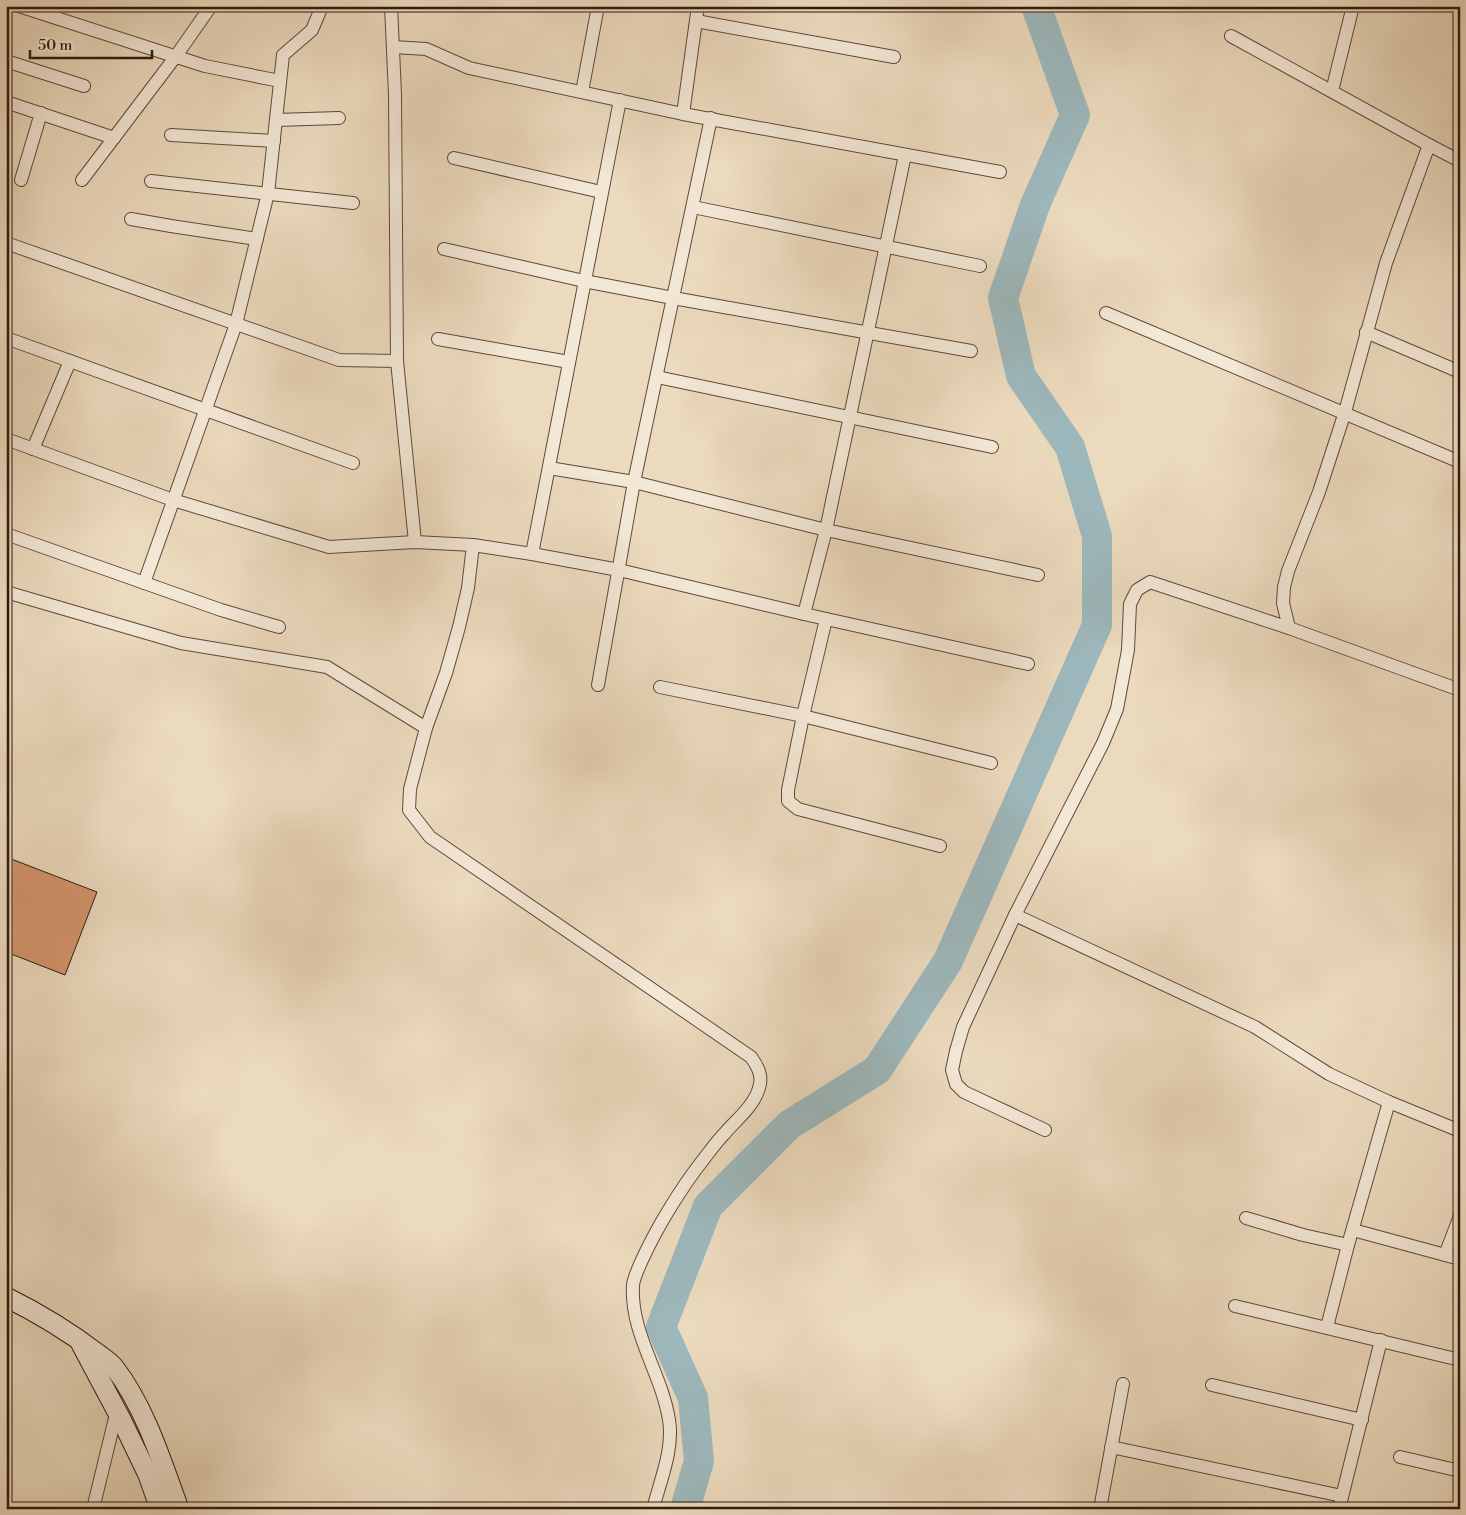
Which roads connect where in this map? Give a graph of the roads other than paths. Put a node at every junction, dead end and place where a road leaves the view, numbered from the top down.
1 (18, 6) edge
2 (211, 6) edge
3 (322, 6) edge
4 (390, 6) edge
5 (598, 6) edge
6 (698, 6) edge
7 (1353, 6) edge
8 (696, 21) junction
9 (1231, 36) dead end
10 (393, 47) junction
11 (176, 56) junction
12 (894, 56) dead end
13 (6, 61) edge
14 (280, 81) junction
15 (84, 86) dead end
16 (1332, 91) junction
17 (582, 92) junction
18 (620, 100) junction
19 (6, 102) edge
20 (41, 113) junction
21 (684, 114) junction
22 (339, 118) dead end
23 (711, 118) junction
24 (276, 120) junction
25 (170, 135) dead end
26 (114, 138) junction
27 (274, 141) junction
28 (1429, 145) junction
29 (905, 155) junction
30 (454, 158) dead end
31 (1460, 161) edge
32 (1000, 172) dead end
33 (21, 180) dead end
34 (82, 180) dead end
35 (151, 181) dead end
36 (601, 192) junction
37 (268, 194) junction
38 (353, 203) dead end
39 (693, 207) junction
40 (131, 219) dead end
41 (257, 239) junction
42 (6, 243) edge
43 (886, 247) junction
44 (444, 248) dead end
45 (980, 266) dead end
46 (584, 280) junction
47 (673, 298) junction
48 (1106, 313) dead end
49 (236, 324) junction
50 (1366, 332) junction
51 (868, 333) junction
52 (6, 338) edge
53 (438, 339) dead end
54 (971, 351) dead end
55 (70, 361) junction
56 (397, 361) junction
57 (569, 362) junction
58 (1460, 372) edge
59 (657, 377) junction
60 (205, 410) junction
61 (1345, 412) junction
62 (850, 418) junction
63 (6, 439) edge
64 (992, 447) dead end
65 (32, 449) junction
66 (1460, 462) edge
67 (353, 464) dead end
68 (549, 468) junction
69 (634, 482) junction
70 (173, 500) junction
71 (826, 530) junction
72 (6, 534) edge
73 (415, 542) junction
74 (473, 545) junction
75 (532, 554) junction
76 (619, 570) junction
77 (1038, 575) dead end
78 (144, 583) junction
79 (6, 592) edge
80 (804, 614) junction
81 (826, 619) junction
82 (279, 627) dead end
83 (1289, 628) junction
84 (1028, 664) dead end
85 (598, 685) dead end
86 (660, 687) dead end
87 (1460, 690) edge
88 (803, 716) junction
89 (426, 728) junction
90 (991, 763) dead end
91 (940, 846) dead end
92 (1015, 914) junction
93 (1389, 1102) junction
94 (1045, 1130) dead end
95 (1460, 1131) edge
96 (1460, 1216) edge
97 (1246, 1218) dead end
98 (1353, 1230) junction
99 (1348, 1246) junction
100 (1444, 1254) junction
101 (1460, 1259) edge
102 (6, 1297) edge
103 (1235, 1306) dead end
104 (1327, 1327) junction
105 (78, 1339) junction
106 (1381, 1340) junction
107 (1460, 1360) edge
108 (1123, 1384) dead end
109 (1212, 1385) dead end
110 (116, 1410) junction
111 (1362, 1420) junction
112 (1111, 1447) junction
113 (1400, 1457) dead end
114 (1460, 1471) edge
115 (1341, 1502) edge
116 (93, 1509) edge
117 (160, 1509) edge
118 (179, 1509) edge
119 (653, 1509) edge
120 (1100, 1509) edge

1 - 11 street
2 - 11 street
3 - 14 street
4 - 10 street
5 - 17 street
6 - 8 street
7 - 16 street
8 - 12 street
8 - 21 street
9 - 16 street
10 - 17 street
10 - 56 street
11 - 14 street
11 - 26 street
13 - 15 street
14 - 24 street
16 - 28 street
17 - 18 street
18 - 21 street
18 - 36 street
19 - 20 street
20 - 26 street
20 - 33 street
21 - 23 street
22 - 24 street
23 - 29 street
23 - 39 street
24 - 27 street
25 - 27 street
26 - 34 street
27 - 37 street
28 - 31 street
28 - 50 street
29 - 32 street
29 - 43 street
30 - 36 street
35 - 37 street
36 - 46 street
37 - 38 street
37 - 41 street
39 - 43 street
39 - 47 street
40 - 41 street
41 - 49 street
42 - 49 street
43 - 45 street
43 - 51 street
44 - 46 street
46 - 47 street
46 - 57 street
47 - 51 street
47 - 59 street
48 - 61 street
49 - 56 street
49 - 60 street
50 - 58 street
50 - 61 street
51 - 54 street
51 - 62 street
52 - 55 street
53 - 57 street
55 - 60 street
55 - 65 street
56 - 73 street
57 - 68 street
59 - 62 street
59 - 69 street
60 - 67 street
60 - 70 street
61 - 66 street
61 - 83 street
62 - 64 street
62 - 71 street
63 - 65 street
65 - 70 street
68 - 69 street
68 - 75 street
69 - 71 street
69 - 76 street
70 - 73 street
70 - 78 street
71 - 77 street
71 - 80 street
72 - 78 street
73 - 74 street
74 - 75 street
74 - 89 street
75 - 76 street
76 - 80 street
76 - 85 street
78 - 82 street
79 - 89 street
80 - 81 street
81 - 84 street
81 - 88 street
83 - 87 street
83 - 92 street
86 - 88 street
88 - 90 street
88 - 91 street
89 - 119 street
92 - 93 street
92 - 94 street
93 - 95 street
93 - 98 street
96 - 100 street
97 - 99 street
98 - 99 street
98 - 100 street
99 - 104 street
100 - 101 street
102 - 105 street
103 - 104 street
104 - 106 street
105 - 110 street
105 - 118 street
106 - 107 street
106 - 111 street
108 - 112 street
109 - 111 street
110 - 116 street
110 - 117 street
111 - 115 street
112 - 115 street
112 - 120 street
113 - 114 street

